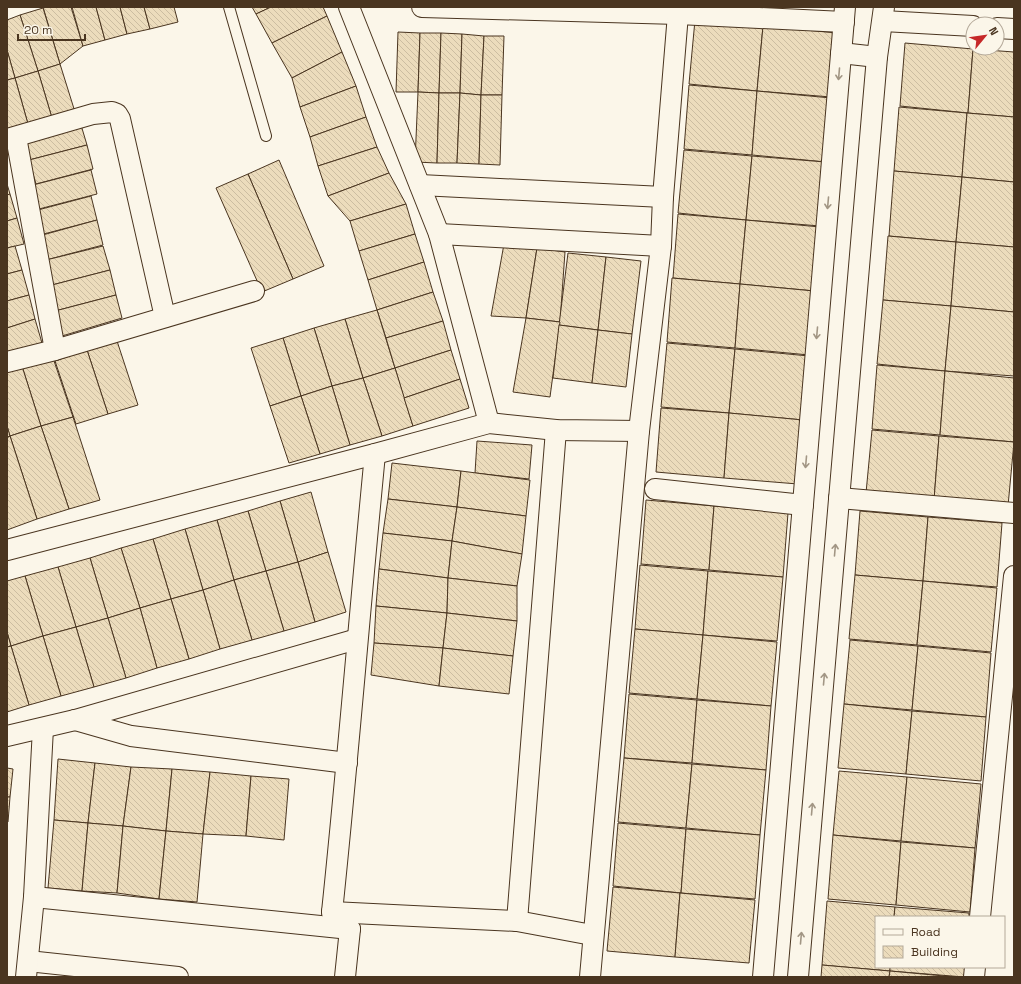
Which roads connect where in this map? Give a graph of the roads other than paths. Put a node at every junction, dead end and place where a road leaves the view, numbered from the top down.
1 (229, 7) edge
2 (349, 7) edge
3 (422, 7) edge
4 (678, 14) junction
5 (883, 14) edge
6 (844, 15) edge
7 (965, 25) edge
8 (841, 53) junction
9 (877, 57) junction
10 (266, 136) dead end
11 (11, 138) edge
12 (420, 185) junction
13 (663, 196) junction
14 (439, 234) junction
15 (660, 246) junction
16 (254, 291) dead end
17 (165, 317) junction
18 (55, 350) junction
19 (7, 362) edge
20 (489, 422) junction
21 (556, 430) junction
22 (639, 431) junction
23 (375, 454) junction
24 (655, 489) dead end
25 (839, 498) junction
26 (803, 505) junction
27 (1014, 513) edge
28 (7, 550) edge
29 (1014, 576) edge
30 (1013, 601) edge
31 (357, 639) junction
32 (75, 720) junction
33 (43, 728) junction
34 (7, 736) edge
35 (347, 763) junction
36 (34, 897) junction
37 (332, 912) junction
38 (980, 916) edge
39 (517, 921) junction
40 (350, 929) junction
41 (592, 935) junction
42 (27, 969) edge
43 (178, 977) edge
44 (345, 977) edge
45 (590, 977) edge
46 (763, 977) edge
47 (798, 977) edge

1 - 10 lane
2 - 12 street
3 - 4 street
4 - 6 street
4 - 13 street
5 - 7 street
5 - 9 street
6 - 8 street
8 - 9 street
8 -> 26 street
9 - 25 street
11 - 17 street
11 - 18 street
12 - 13 street
12 - 14 street
13 - 15 street
14 - 15 street
14 - 20 street
15 - 22 street
16 - 17 street
17 - 18 street
18 - 19 street
20 - 21 street
20 - 23 street
21 - 22 street
21 - 39 street
22 - 41 street
23 - 28 street
23 - 31 street
24 - 26 street
25 - 27 street
47 -> 25 street
26 - 46 street
29 - 30 street
30 - 38 street
31 - 32 street
31 - 35 street
32 - 33 street
32 - 35 street
33 - 34 street
33 - 36 street
35 - 37 street
36 - 40 street
36 - 42 street
37 - 39 street
37 - 40 street
39 - 41 street
40 - 44 street
41 - 45 street
42 - 43 street

